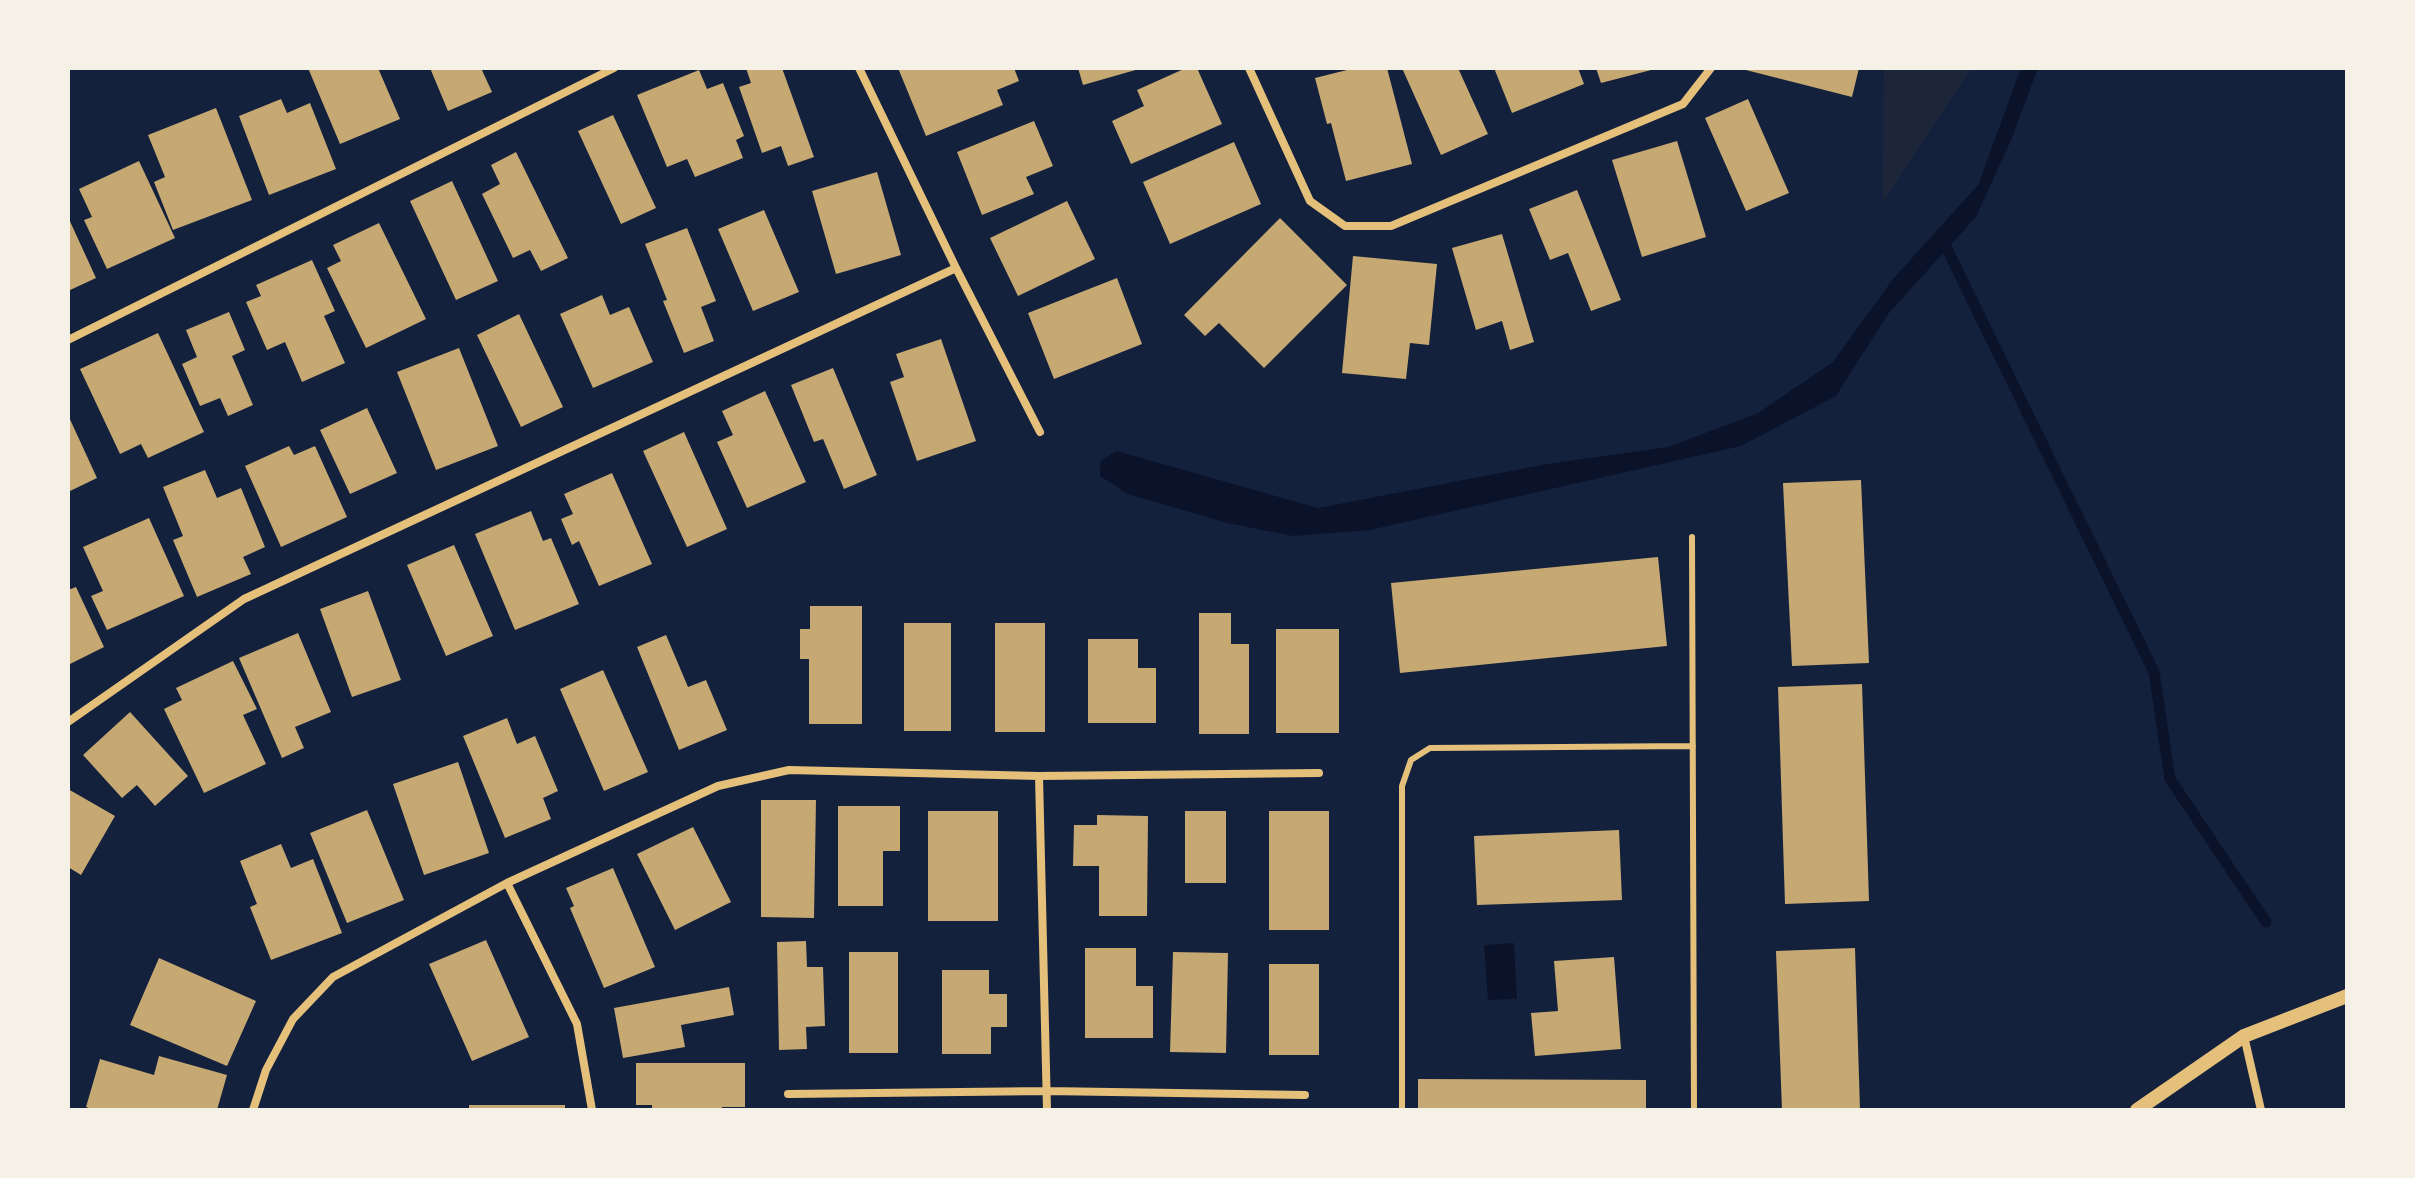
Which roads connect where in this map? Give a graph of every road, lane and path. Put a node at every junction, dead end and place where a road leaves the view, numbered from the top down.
1 (614, 68) edge
2 (859, 68) edge
3 (1249, 68) edge
4 (1711, 68) edge
5 (956, 268) junction
6 (68, 340) edge
7 (1040, 432) dead end
8 (1692, 537) dead end
9 (68, 722) edge
10 (1693, 746) junction
11 (1319, 773) dead end
12 (1039, 776) junction
13 (507, 883) junction
14 (2347, 996) edge
15 (2244, 1036) junction
16 (1047, 1091) junction
17 (788, 1094) dead end
18 (1305, 1095) dead end
19 (253, 1110) edge
20 (592, 1110) edge
21 (1047, 1110) edge
22 (1402, 1110) edge
23 (1694, 1110) edge
24 (2137, 1110) edge
25 (2261, 1110) edge

1 - 6 street
2 - 5 street
3 - 4 street
5 - 7 street
5 - 9 street
8 - 10 lane
10 - 22 lane
10 - 23 lane
11 - 12 street
12 - 13 street
12 - 16 street
13 - 19 street
13 - 20 street
14 - 15 street
15 - 24 street
15 - 25 street
16 - 17 street
16 - 18 street
16 - 21 street

